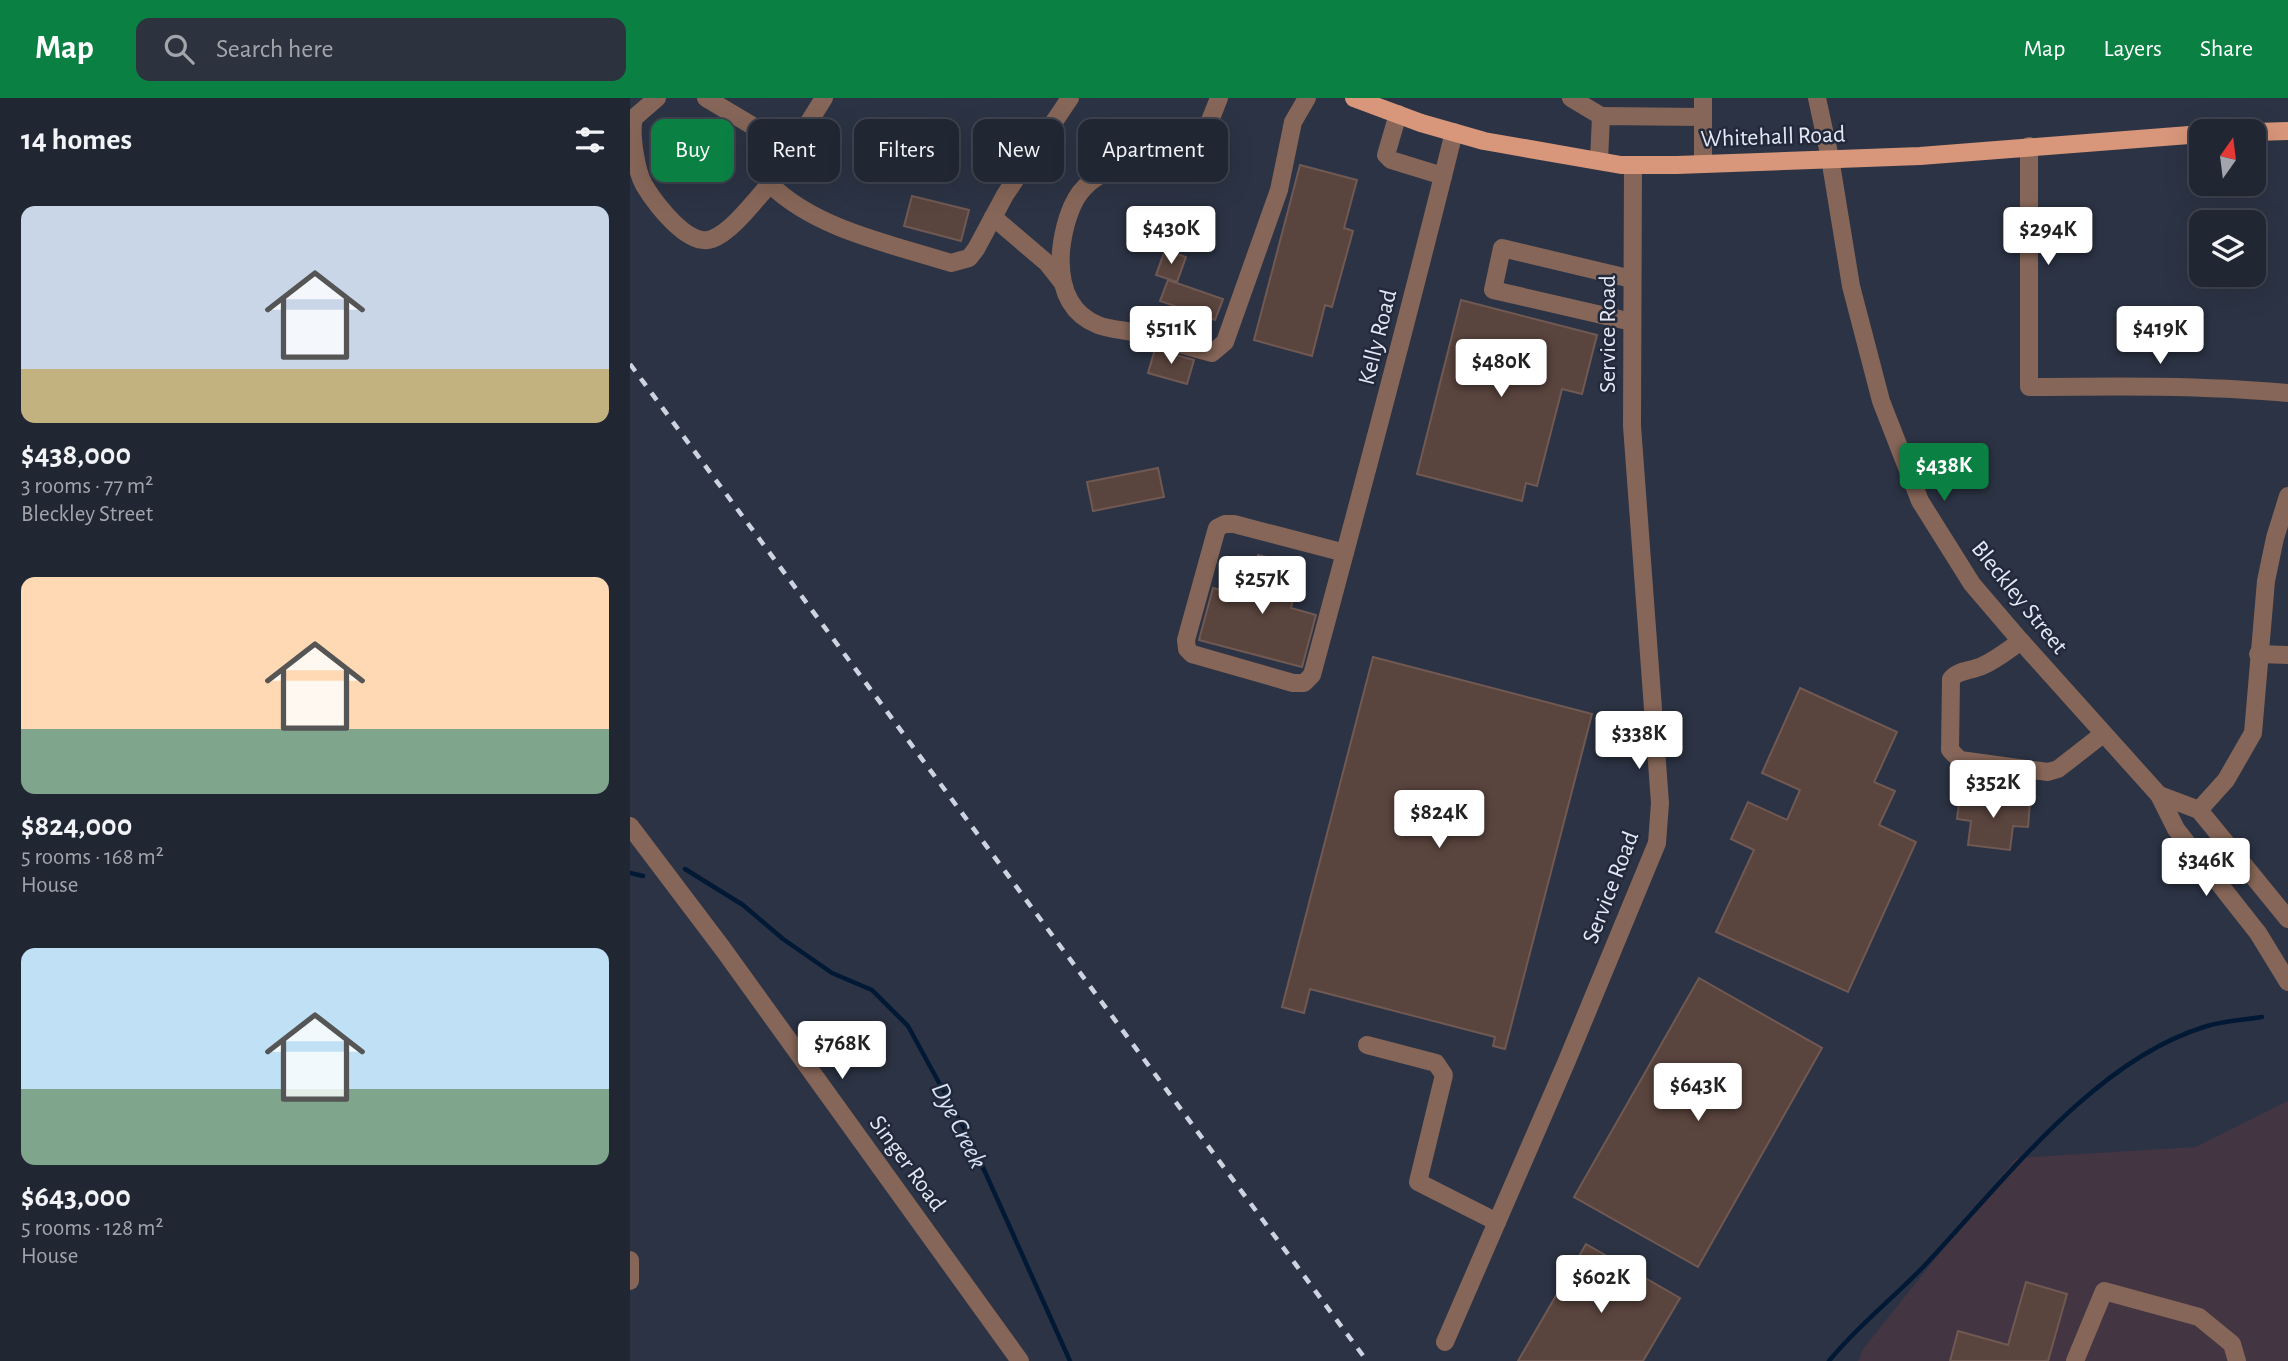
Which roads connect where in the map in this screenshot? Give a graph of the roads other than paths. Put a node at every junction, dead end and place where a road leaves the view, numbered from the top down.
1 (657, 98) edge
2 (706, 98) edge
3 (824, 98) edge
4 (1070, 98) edge
5 (1219, 98) edge
6 (1307, 98) edge
7 (1354, 98) edge
8 (1571, 98) edge
9 (1703, 98) edge
10 (1817, 98) edge
11 (1382, 103) edge
12 (1398, 114) junction
13 (1601, 116) junction
14 (1703, 117) junction
15 (810, 119) edge
16 (748, 123) edge
17 (2288, 131) edge
18 (1454, 132) junction
19 (2266, 132) edge
20 (2189, 135) edge
21 (2029, 146) junction
22 (1830, 158) junction
23 (1598, 161) junction
24 (1703, 164) junction
25 (1633, 165) junction
26 (1443, 176) junction
27 (770, 184) joint
28 (993, 217) junction
29 (1632, 279) junction
30 (1062, 282) junction
31 (1632, 322) junction
32 (2288, 393) edge
33 (2288, 496) edge
34 (1345, 553) junction
35 (2021, 641) junction
36 (2259, 654) junction
37 (2288, 655) edge
38 (2103, 734) junction
39 (2160, 795) junction
40 (2199, 810) junction
41 (630, 826) edge
42 (2288, 919) edge
43 (2288, 982) edge
44 (1367, 1045) dead end
45 (1497, 1222) junction
46 (630, 1260) edge
47 (630, 1281) edge
48 (1444, 1342) dead end
49 (1020, 1361) edge
50 (2075, 1361) edge
51 (2237, 1361) edge

1 - 27 street
2 - 16 street
3 - 15 street
4 - 28 street
5 - 30 street
6 - 30 street
7 - 11 main road, Whitehall Road
8 - 13 street
9 - 14 street
10 - 22 street, Bleckley Street
11 - 12 main road, Whitehall Road
12 - 18 main road, Whitehall Road
12 - 26 street
13 - 14 street
13 - 23 street
14 - 24 street
17 - 19 main road
18 - 23 main road, Whitehall Road
18 - 26 street, Kelly Road
20 - 21 main road, Whitehall Road
21 - 22 main road, Whitehall Road
21 - 32 street
22 - 24 main road, Whitehall Road
22 - 35 street, Bleckley Street
23 - 25 main road, Whitehall Road
24 - 25 main road, Whitehall Road
25 - 29 street, Service Road
26 - 34 street, Kelly Road
27 - 28 street
28 - 30 street
29 - 31 street, Service Road
29 - 31 street
31 - 45 street, Service Road
33 - 36 street
34 - 34 street, Kelly Road
35 - 38 street, Bleckley Street
35 - 38 street
36 - 37 street
36 - 40 street
38 - 39 street, Bleckley Street
39 - 40 street, Bleckley Street
39 - 43 street, Bleckley Street
40 - 42 street, Bleckley Street
41 - 49 street, Singer Road
44 - 45 street
45 - 48 street, Service Road
46 - 47 street
50 - 51 street

